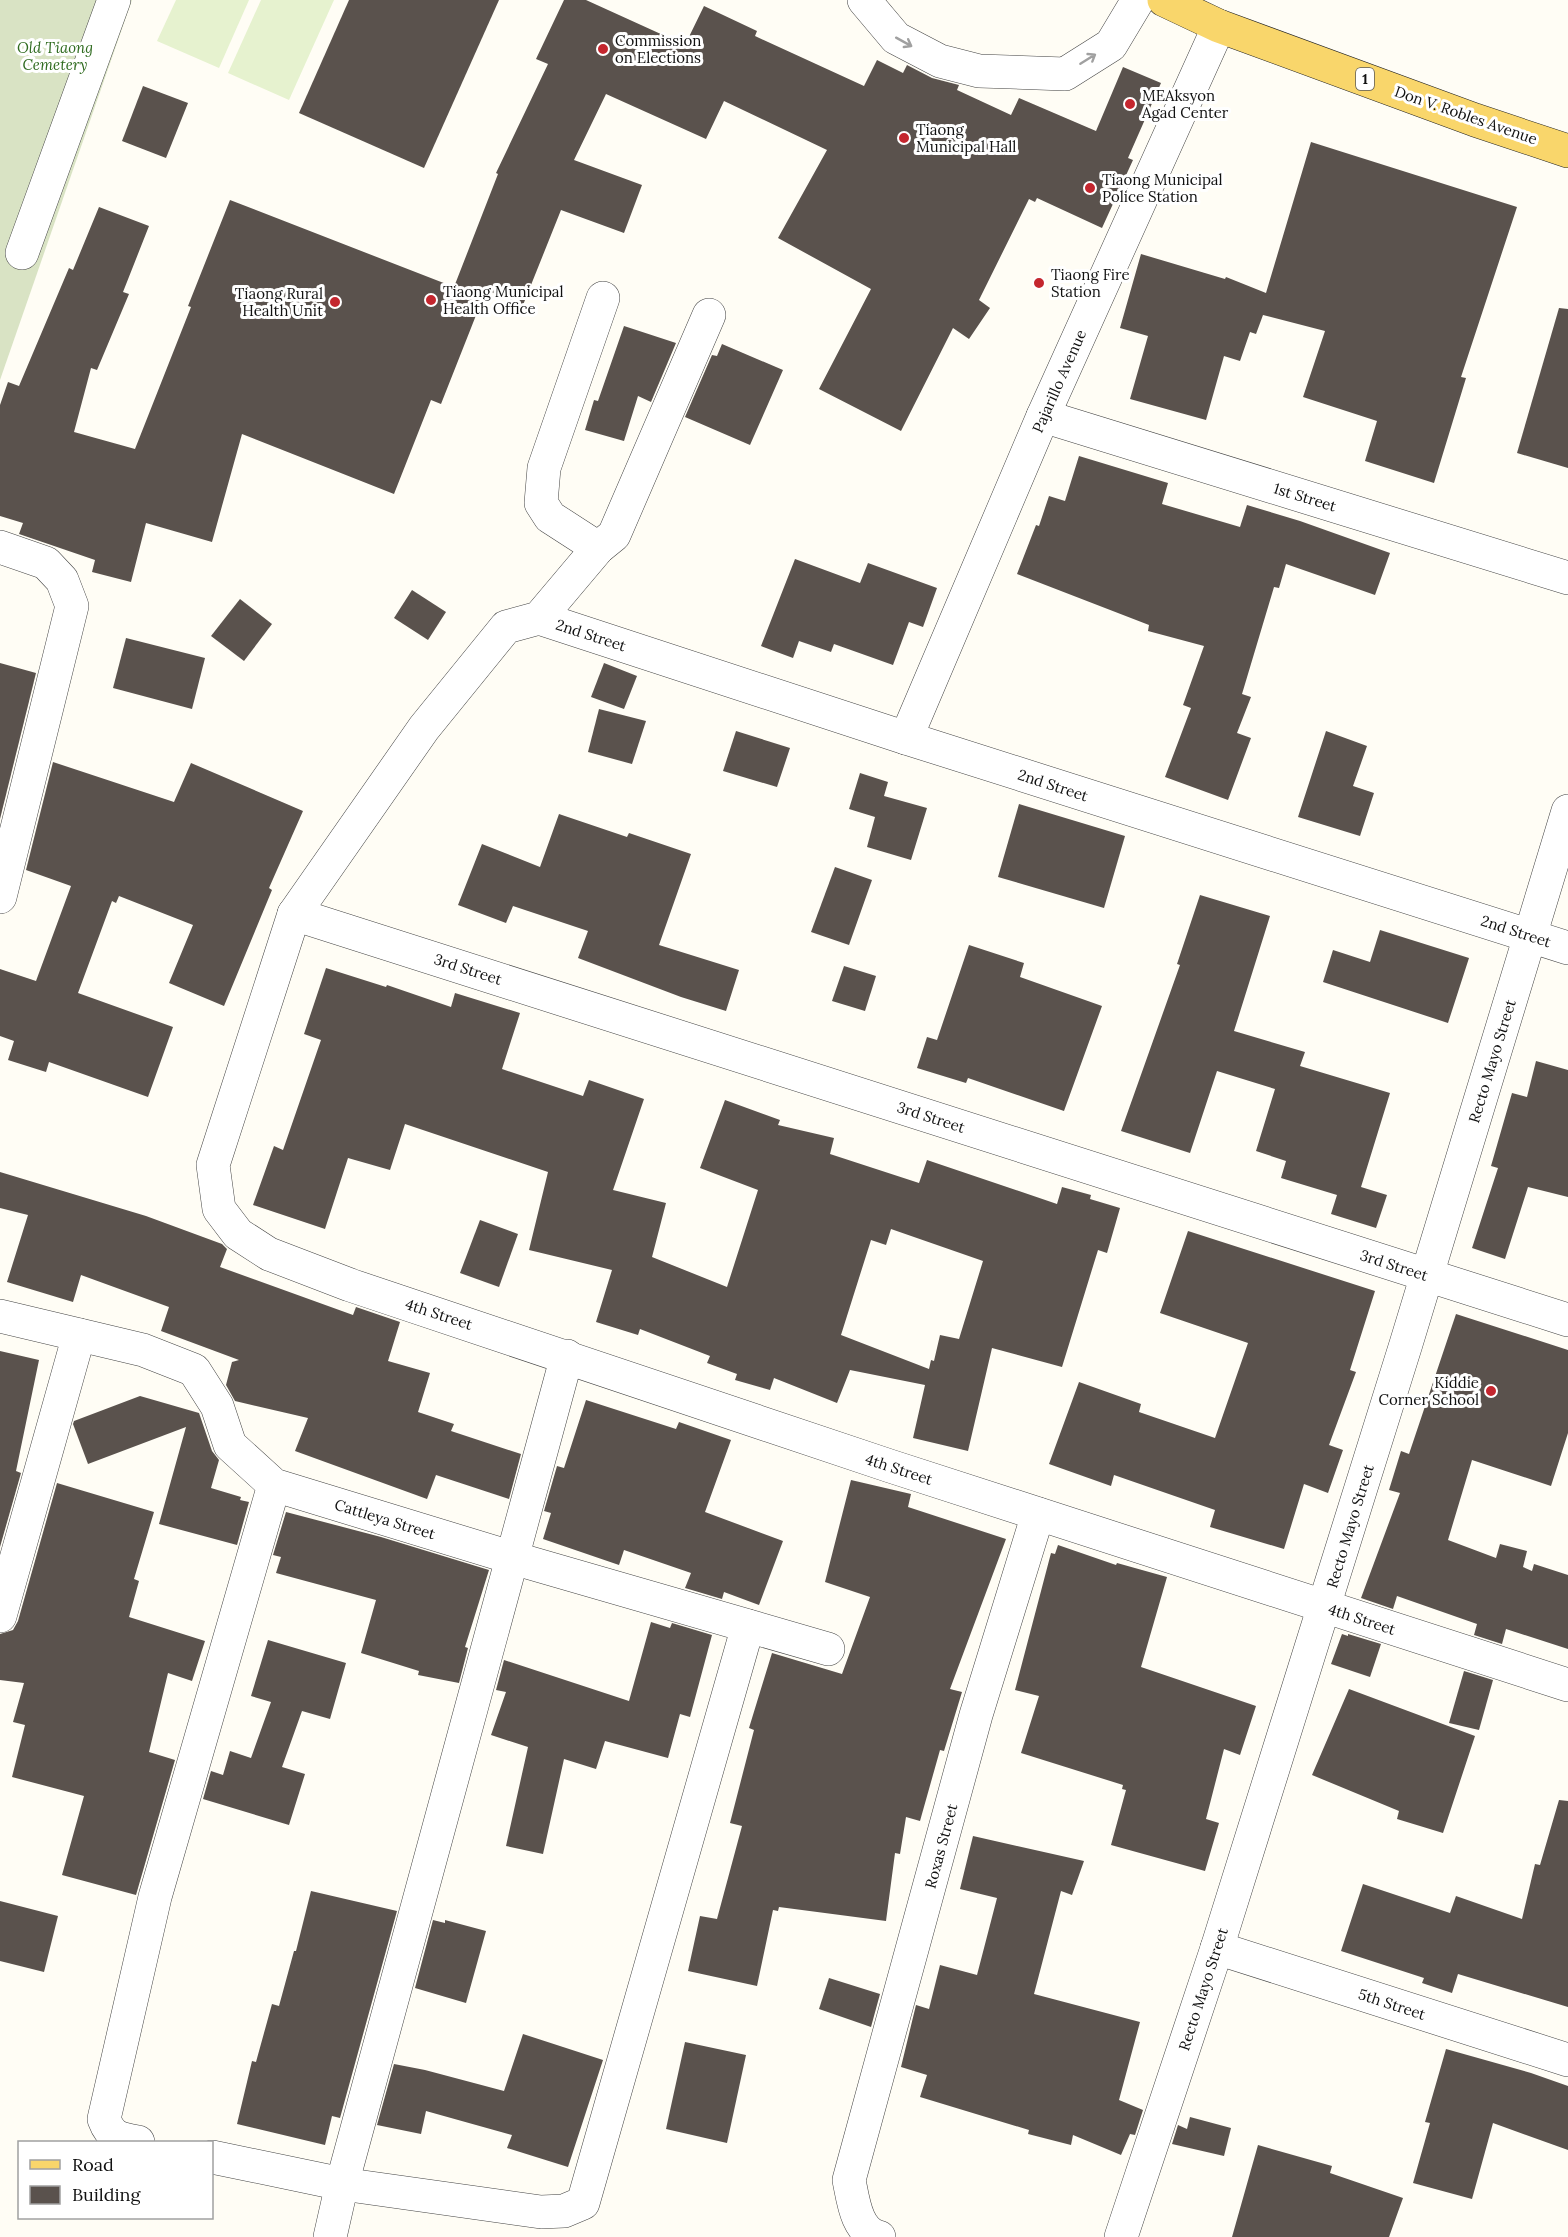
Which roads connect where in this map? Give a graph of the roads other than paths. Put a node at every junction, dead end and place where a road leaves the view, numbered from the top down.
1 (114, 0) edge
2 (864, 0) edge
3 (1138, 0) edge
4 (1164, 0) edge
5 (1219, 26) junction
6 (1568, 151) edge
7 (22, 253) dead end
8 (603, 298) dead end
9 (709, 315) dead end
10 (1043, 416) junction
11 (0, 547) edge
12 (598, 548) junction
13 (1568, 578) edge
14 (539, 618) junction
15 (906, 738) junction
16 (1568, 812) edge
17 (0, 897) edge
18 (294, 914) junction
19 (1530, 936) junction
20 (1568, 948) edge
21 (1428, 1275) junction
22 (0, 1316) edge
23 (1568, 1320) edge
24 (79, 1335) junction
25 (567, 1356) junction
26 (274, 1485) junction
27 (1038, 1514) junction
28 (513, 1558) junction
29 (1324, 1607) junction
30 (0, 1616) edge
31 (748, 1626) junction
32 (828, 1649) dead end
33 (1568, 1685) edge
34 (1217, 1948) junction
35 (1568, 2060) edge
36 (132, 2141) edge
37 (213, 2157) edge
38 (342, 2184) junction
39 (330, 2237) edge
40 (879, 2237) edge
41 (1121, 2237) edge

1 - 7 street
2 -> 3 street
4 - 5 main road, Don V. Robles Avenue / 1
5 - 6 main road, Don V. Robles Avenue / 1
5 - 10 street, Pajarillo Avenue
8 - 12 street
9 - 12 street
10 - 13 street, 1st Street
10 - 15 street, Pajarillo Avenue
11 - 17 street
12 - 14 street
14 - 15 street, 2nd Street
14 - 18 street, 4th Street
15 - 19 street, 2nd Street
16 - 19 street, Recto Mayo Street
18 - 21 street, 3rd Street
18 - 25 street, 4th Street
19 - 20 street, 2nd Street
19 - 21 street, Recto Mayo Street
21 - 23 street, 3rd Street
21 - 29 street, Recto Mayo Street
22 - 24 street, Cattleya Street
24 - 26 street, Cattleya Street
24 - 30 street
25 - 27 street, 4th Street
25 - 28 street
26 - 28 street, Cattleya Street
26 - 36 street
27 - 29 street, 4th Street
27 - 40 street, Roxas Street
28 - 31 street, Cattleya Street
28 - 38 street
29 - 33 street, 4th Street
29 - 34 street, Recto Mayo Street
31 - 32 street, Cattleya Street
31 - 38 street
34 - 35 street, 5th Street
34 - 41 street, Recto Mayo Street
37 - 38 street
38 - 39 street

